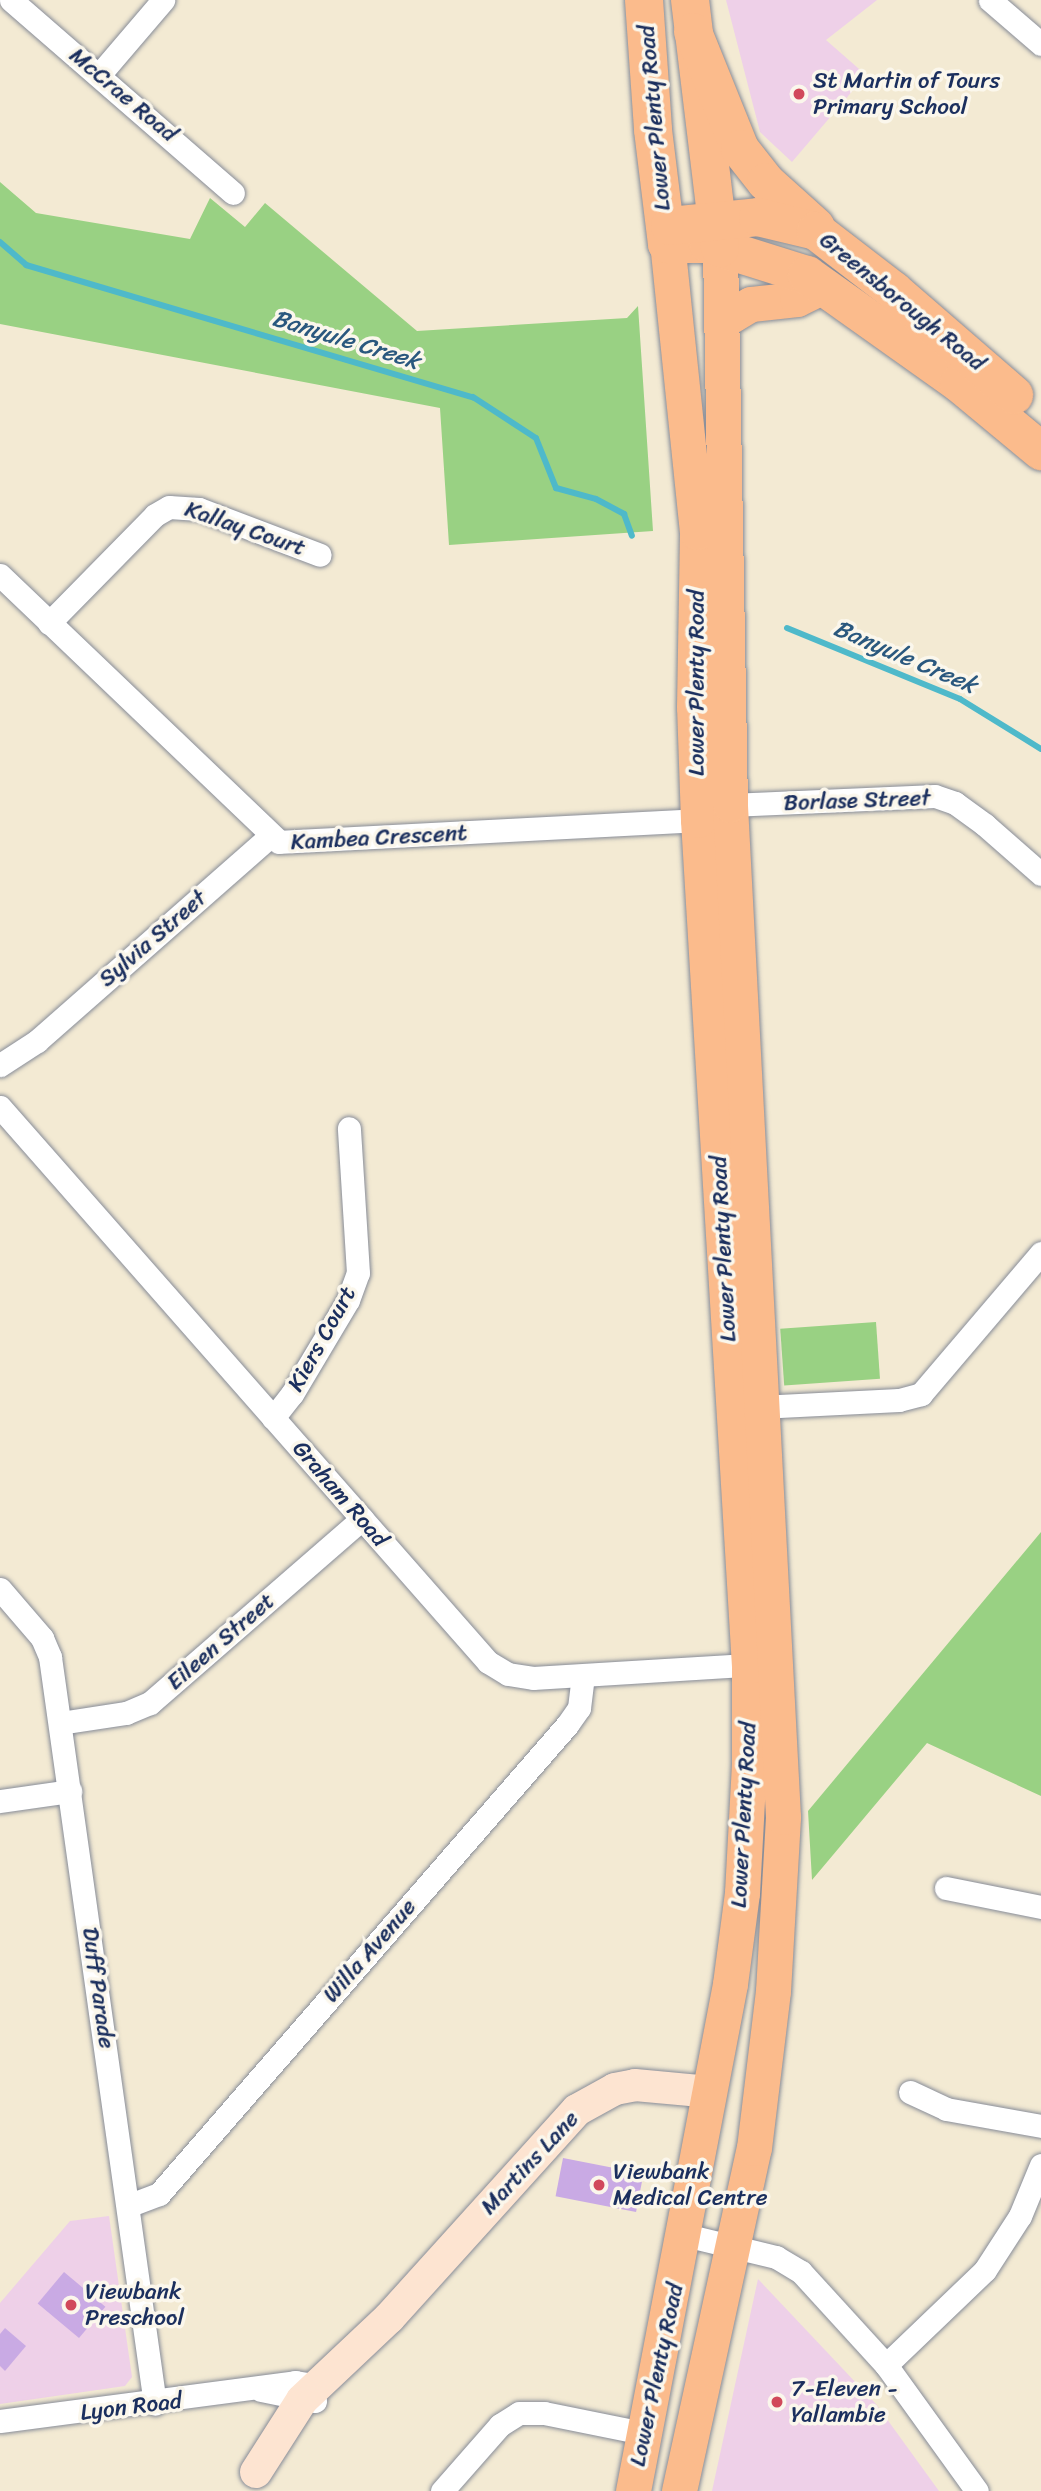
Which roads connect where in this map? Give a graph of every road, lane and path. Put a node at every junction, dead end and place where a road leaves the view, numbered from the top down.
1 (11, 0) edge
2 (163, 0) edge
3 (645, 0) edge
4 (990, 0) edge
5 (691, 16) edge
6 (1041, 44) edge
7 (99, 75) junction
8 (705, 144) junction
9 (659, 182) junction
10 (233, 193) dead end
11 (666, 235) junction
12 (718, 235) junction
13 (844, 250) junction
14 (824, 286) junction
15 (724, 320) junction
16 (1041, 418) edge
17 (1041, 451) edge
18 (320, 555) dead end
19 (0, 575) edge
20 (49, 623) junction
21 (730, 805) junction
22 (698, 820) junction
23 (269, 837) junction
24 (1041, 874) edge
25 (37, 1041) junction
26 (0, 1065) edge
27 (0, 1083) edge
28 (0, 1107) edge
29 (349, 1128) dead end
30 (1041, 1253) edge
31 (759, 1407) junction
32 (273, 1418) junction
33 (362, 1519) junction
34 (0, 1589) edge
35 (762, 1664) junction
36 (583, 1676) junction
37 (60, 1723) junction
38 (70, 1791) junction
39 (0, 1801) edge
40 (946, 1888) dead end
41 (1041, 1907) edge
42 (710, 2092) junction
43 (910, 2092) dead end
44 (761, 2104) junction
45 (1041, 2126) edge
46 (1041, 2165) edge
47 (130, 2205) junction
48 (685, 2235) junction
49 (736, 2247) junction
50 (886, 2365) junction
51 (310, 2397) junction
52 (155, 2404) junction
53 (0, 2421) edge
54 (643, 2433) junction
55 (247, 2482) edge
56 (442, 2491) edge
57 (633, 2491) edge
58 (679, 2491) edge
59 (977, 2491) edge

1 - 7 street, McCrae Road
2 - 7 street
3 - 9 highway, Lower Plenty Road
4 - 6 street
5 - 8 highway, Lower Plenty Road
5 - 13 highway
7 - 10 street, McCrae Road
8 - 9 highway
8 - 12 highway, Lower Plenty Road
9 - 11 highway, Lower Plenty Road
11 - 12 highway, Greensborough Road
11 - 22 main road, Lower Plenty Road
12 - 13 highway, Greensborough Road
12 - 14 highway, Greensborough Road
12 - 15 main road, Lower Plenty Road
13 - 16 highway, Greensborough Road
14 - 15 main road
14 - 17 highway, Greensborough Road
15 - 21 main road, Lower Plenty Road
18 - 20 street, Kallay Court
19 - 20 street, Kambea Crescent
20 - 23 street, Kambea Crescent
21 - 24 street, Borlase Street
21 - 31 main road, Lower Plenty Road
22 - 23 street, Kambea Crescent
22 - 35 main road, Lower Plenty Road
23 - 25 street, Sylvia Street
25 - 26 street, Sylvia Street
25 - 27 street, Sylvia Street
28 - 32 street, Graham Road
29 - 32 street, Kiers Court
30 - 31 street
31 - 35 main road, Lower Plenty Road
32 - 33 street, Graham Road
33 - 36 street, Graham Road
33 - 37 street, Eileen Street
34 - 37 street, Duff Parade
35 - 36 street, Graham Road
35 - 42 main road, Lower Plenty Road
35 - 44 main road, Lower Plenty Road
36 - 47 street, Willa Avenue
37 - 38 street, Duff Parade
38 - 39 street
38 - 47 street, Duff Parade
40 - 41 street
42 - 44 main road
42 - 48 main road, Lower Plenty Road
42 - 51 street, Martins Lane
43 - 45 street
44 - 49 main road, Lower Plenty Road
46 - 50 street
47 - 52 street, Duff Parade
48 - 49 street
48 - 54 main road, Lower Plenty Road
49 - 50 street
49 - 58 main road, Lower Plenty Road
50 - 59 street
51 - 52 street, Lyon Road
51 - 55 street, Martins Lane
52 - 53 street, Lyon Road
54 - 56 street
54 - 57 main road, Lower Plenty Road

